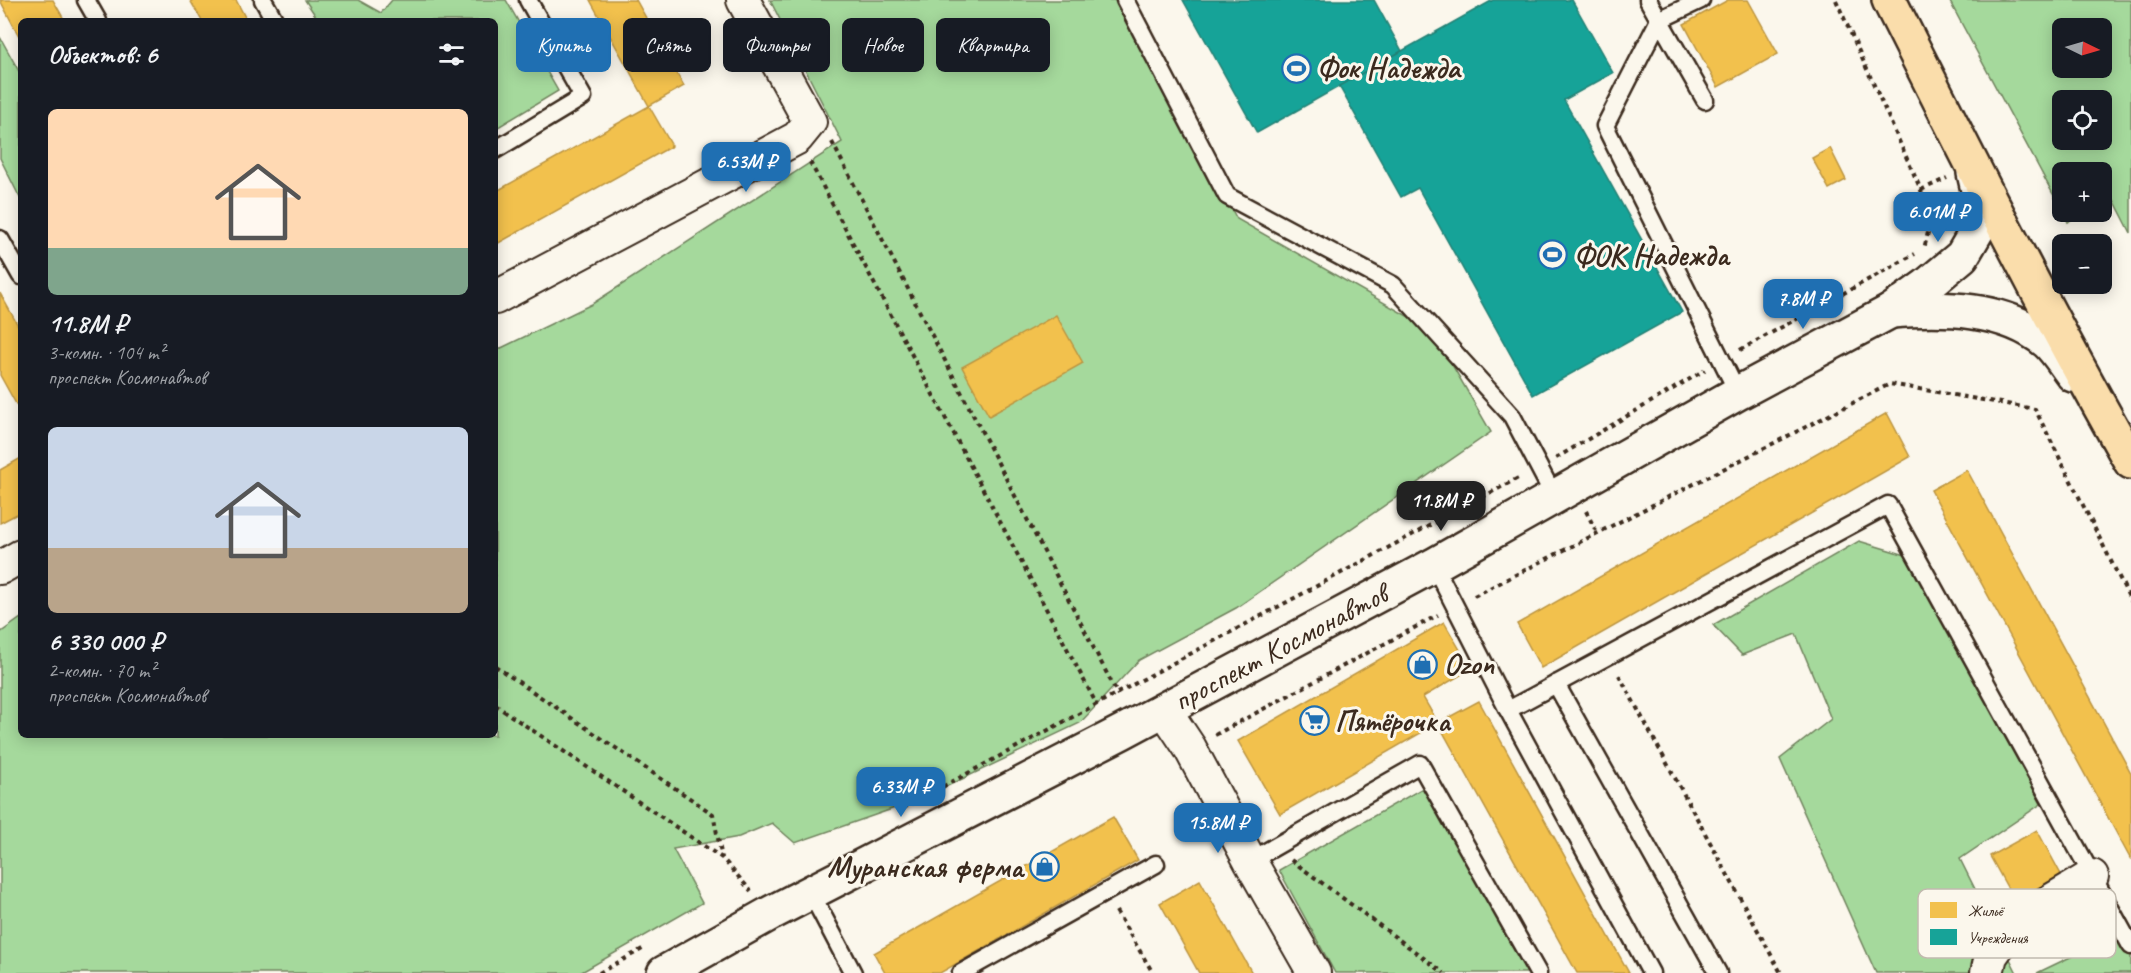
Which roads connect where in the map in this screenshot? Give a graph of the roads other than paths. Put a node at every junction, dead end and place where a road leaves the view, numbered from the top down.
1 (86, 0) edge
2 (263, 0) edge
3 (528, 0) edge
4 (742, 0) edge
5 (1125, 0) edge
6 (1648, 0) edge
7 (1701, 0) edge
8 (1889, 0) edge
9 (96, 18) edge
10 (273, 18) edge
11 (1659, 20) junction
12 (1705, 100) dead end
13 (498, 148) edge
14 (1973, 166) junction
15 (0, 239) edge
16 (18, 271) edge
17 (498, 296) edge
18 (1891, 311) junction
19 (1738, 393) junction
20 (2101, 409) junction
21 (2131, 462) edge
22 (1555, 498) junction
23 (18, 558) edge
24 (1434, 565) junction
25 (0, 568) edge
26 (1556, 684) junction
27 (1164, 709) junction
28 (1508, 711) junction
29 (1261, 854) junction
30 (1156, 864) dead end
31 (2092, 876) junction
32 (2070, 889) edge
33 (2099, 889) edge
34 (811, 893) junction
35 (2116, 919) edge
36 (2131, 946) edge
37 (1991, 958) edge
38 (664, 973) edge
39 (854, 973) edge
40 (961, 973) edge
41 (1314, 973) edge
42 (1538, 973) edge
43 (1651, 973) edge
44 (1718, 973) edge
45 (1987, 973) edge

1 - 9 lane
2 - 10 lane
3 - 13 lane
4 - 17 street
5 - 22 lane
6 - 11 lane
7 - 11 lane
8 - 14 main road
11 - 12 lane
11 - 19 lane
14 - 18 main road, проспект Космонавтов
14 - 20 main road
15 - 16 lane
18 - 19 main road, проспект Космонавтов
18 - 20 main road
19 - 22 main road, проспект Космонавтов
20 - 21 main road
22 - 24 main road, проспект Космонавтов
23 - 25 street
24 - 27 main road, проспект Космонавтов
24 - 28 lane
26 - 28 lane
26 - 31 lane
26 - 44 lane
27 - 29 street
27 - 34 main road, проспект Космонавтов
28 - 43 lane
29 - 41 street
29 - 42 lane
30 - 40 lane
31 - 32 street
31 - 33 lane
34 - 38 main road, проспект Космонавтов
34 - 39 lane
35 - 36 lane
37 - 45 street

